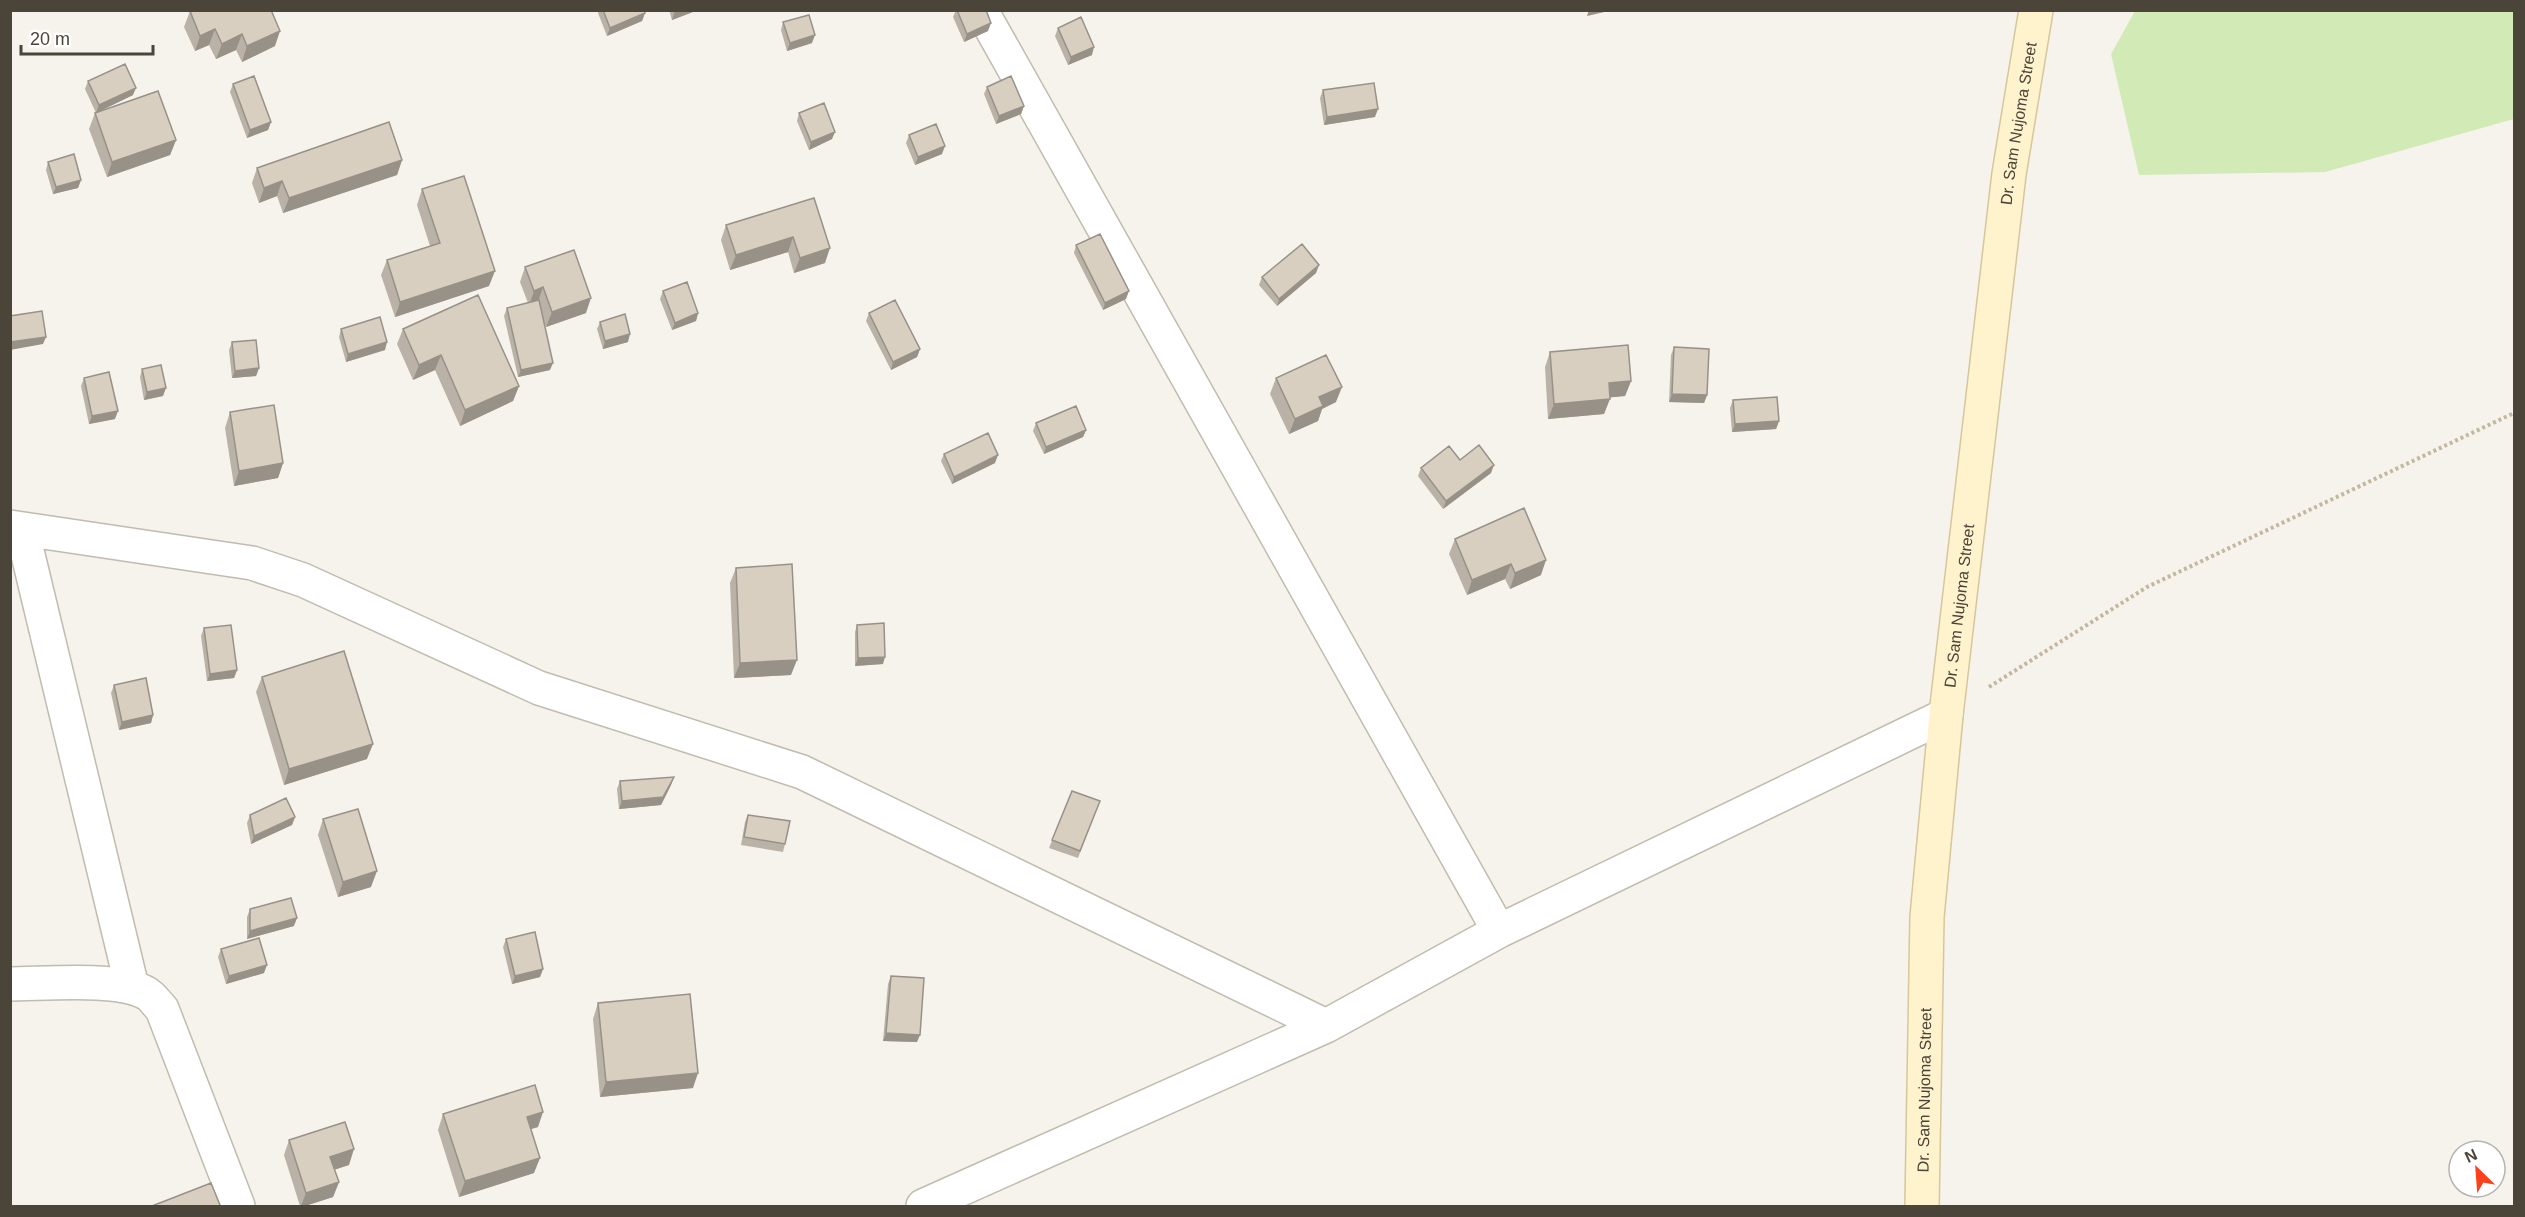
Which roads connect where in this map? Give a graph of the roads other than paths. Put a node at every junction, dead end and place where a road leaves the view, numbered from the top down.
1 (981, 10) edge
2 (2036, 10) edge
3 (16, 529) edge
4 (1946, 715) junction
5 (1499, 931) junction
6 (10, 984) edge
7 (132, 987) junction
8 (1326, 1026) junction
9 (238, 1206) edge
10 (923, 1206) edge
11 (1922, 1206) edge

1 - 5 street
2 - 4 street, Dr. Sam Nujoma Street
3 - 7 street
3 - 8 street
4 - 5 street
4 - 11 street, Dr. Sam Nujoma Street
5 - 8 street
6 - 7 street
7 - 9 street
8 - 10 street

